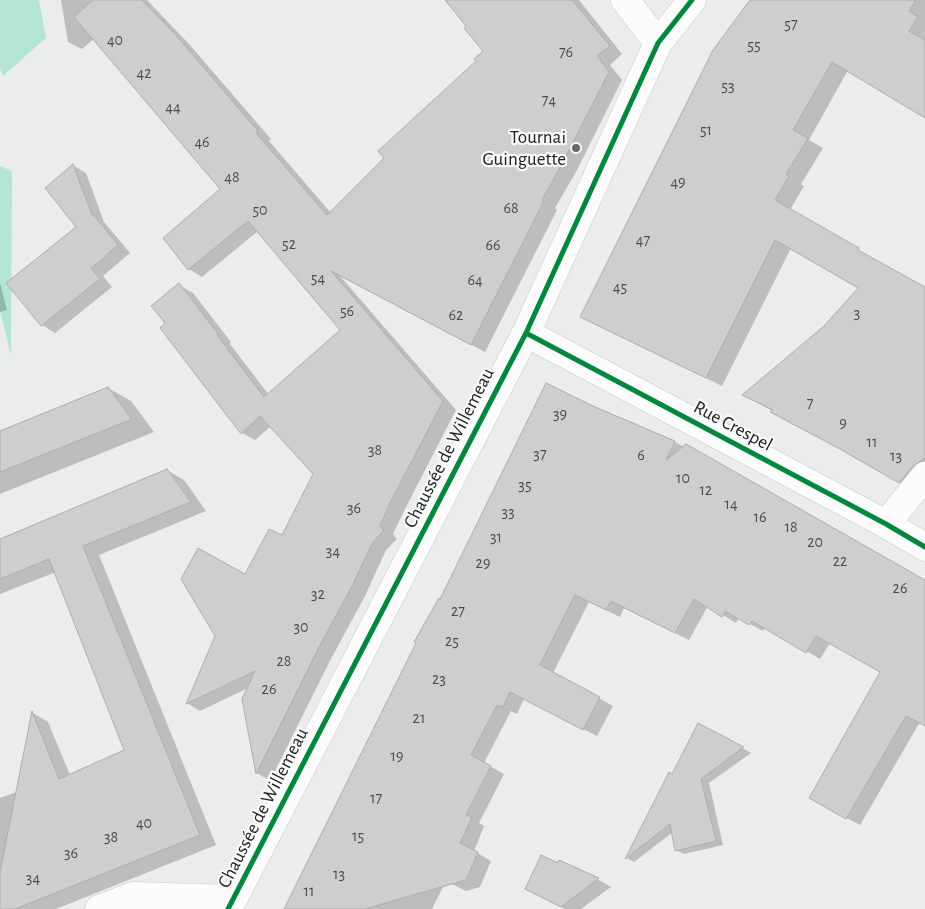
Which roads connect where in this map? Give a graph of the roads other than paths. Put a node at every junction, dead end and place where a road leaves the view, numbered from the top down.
1 (625, 0) edge
2 (692, 0) edge
3 (658, 43) junction
4 (526, 333) junction
5 (925, 476) edge
6 (886, 524) junction
7 (925, 547) edge
8 (230, 904) edge
9 (99, 909) edge

1 - 3 street
2 - 3 street, Chaussée de Willemeau
3 - 4 street, Chaussée de Willemeau
4 - 6 street, Rue Crespel
4 - 8 street, Chaussée de Willemeau
5 - 6 street
6 - 7 street, Rue Crespel
8 - 9 street

